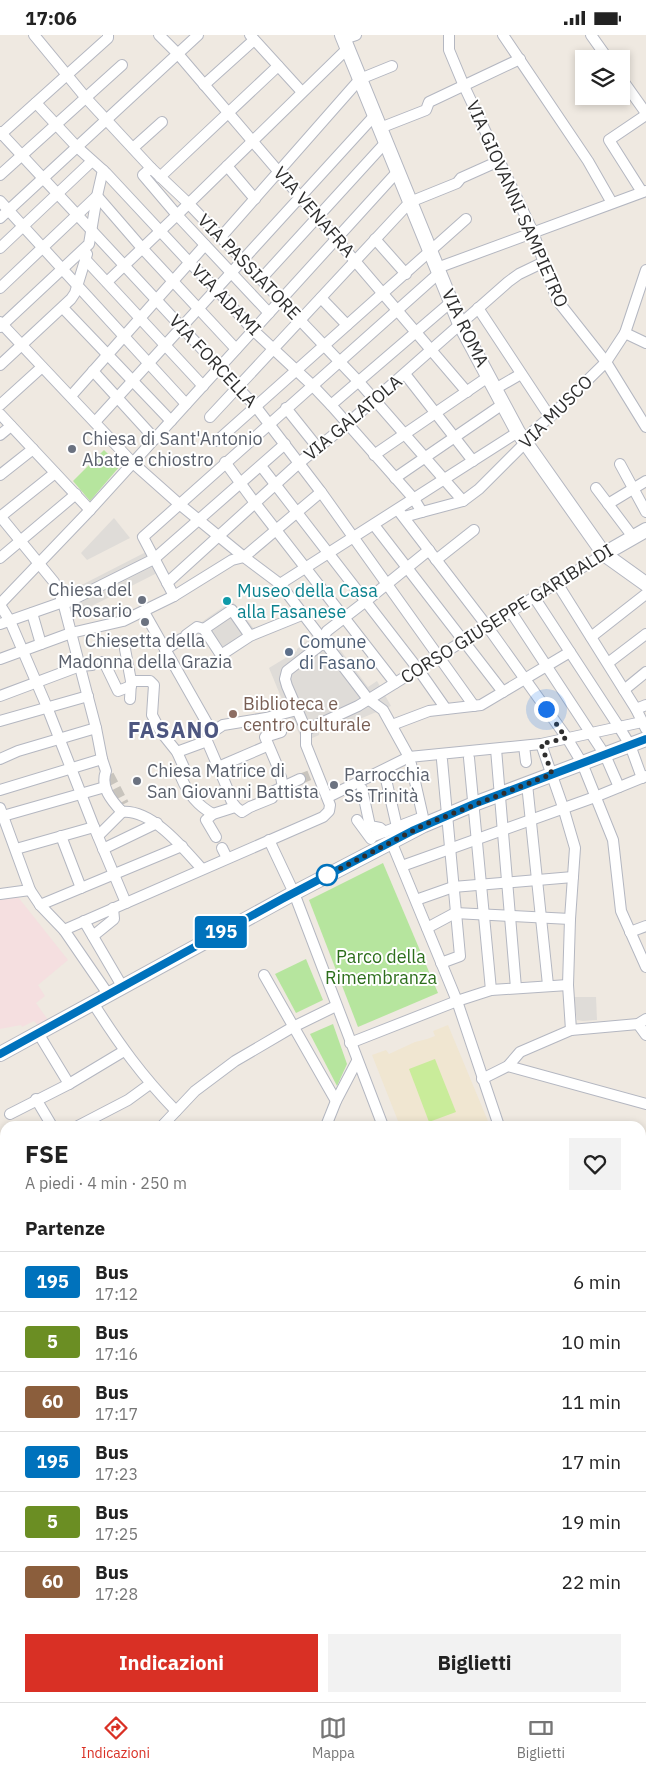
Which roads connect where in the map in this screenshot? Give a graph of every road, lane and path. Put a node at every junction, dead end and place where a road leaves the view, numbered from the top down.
1 (34, 35) edge
2 (108, 35) edge
3 (159, 35) edge
4 (198, 35) edge
5 (450, 35) edge
6 (503, 35) edge
7 (591, 35) edge
8 (252, 37) edge
9 (347, 39) edge
10 (602, 50) edge
11 (178, 54) junction
12 (520, 59) junction
13 (122, 65) dead end
14 (278, 66) junction
15 (392, 67) dead end
16 (67, 77) junction
17 (360, 79) junction
18 (204, 85) junction
19 (464, 86) junction
20 (630, 91) edge
21 (302, 92) junction
22 (86, 98) junction
23 (36, 103) junction
24 (228, 113) junction
25 (646, 114) edge
26 (375, 115) junction
27 (107, 121) junction
28 (162, 122) dead end
29 (56, 125) junction
30 (380, 128) junction
31 (0, 133) edge
32 (252, 141) junction
33 (386, 141) junction
34 (77, 147) junction
35 (132, 148) junction
36 (22, 156) junction
37 (92, 161) junction
38 (499, 161) junction
39 (227, 166) junction
40 (151, 168) junction
41 (103, 170) junction
42 (398, 171) junction
43 (280, 173) junction
44 (0, 175) edge
45 (160, 177) junction
46 (43, 179) junction
47 (644, 191) edge
48 (57, 194) junction
49 (97, 196) junction
50 (301, 196) junction
51 (255, 199) junction
52 (0, 201) edge
53 (410, 201) junction
54 (188, 203) junction
55 (612, 203) junction
56 (8, 210) junction
57 (76, 215) junction
58 (177, 215) junction
59 (317, 217) junction
60 (0, 218) edge
61 (466, 219) dead end
62 (23, 226) junction
63 (160, 231) junction
64 (92, 232) junction
65 (533, 232) junction
66 (221, 237) junction
67 (336, 239) junction
68 (375, 239) junction
69 (89, 244) junction
70 (206, 245) junction
71 (0, 248) edge
72 (42, 248) junction
73 (142, 248) junction
74 (430, 252) junction
75 (85, 259) junction
76 (243, 260) junction
77 (355, 260) junction
78 (544, 262) junction
79 (190, 263) junction
80 (124, 266) junction
81 (62, 269) junction
82 (438, 270) junction
83 (231, 273) junction
84 (406, 274) junction
85 (645, 277) edge
86 (261, 279) junction
87 (173, 281) junction
88 (107, 282) junction
89 (77, 286) junction
90 (0, 288) edge
91 (216, 289) junction
92 (383, 294) junction
93 (321, 298) junction
94 (156, 300) junction
95 (280, 300) junction
96 (451, 302) junction
97 (63, 308) junction
98 (478, 308) junction
99 (198, 309) junction
100 (397, 310) junction
101 (269, 313) junction
102 (140, 318) junction
103 (300, 320) junction
104 (460, 324) junction
105 (1, 325) edge
106 (347, 325) junction
107 (181, 327) junction
108 (253, 330) junction
109 (416, 332) junction
110 (624, 333) junction
111 (124, 337) junction
112 (646, 343) edge
113 (22, 345) junction
114 (165, 345) junction
115 (324, 346) junction
116 (273, 348) junction
117 (236, 349) junction
118 (431, 350) junction
119 (108, 355) junction
120 (339, 361) junction
121 (606, 362) junction
122 (149, 363) junction
123 (0, 365) edge
124 (42, 367) junction
125 (219, 368) junction
126 (297, 370) junction
127 (93, 371) junction
128 (405, 373) junction
129 (521, 373) junction
130 (133, 381) junction
131 (358, 381) junction
132 (492, 383) junction
133 (312, 385) junction
134 (203, 386) junction
135 (237, 387) junction
136 (467, 391) junction
137 (70, 396) junction
138 (117, 398) junction
139 (375, 399) junction
140 (186, 404) junction
141 (503, 404) junction
142 (0, 405) edge
143 (331, 405) junction
144 (256, 407) junction
145 (286, 408) junction
146 (436, 413) junction
147 (0, 414) edge
148 (210, 417) dead end
149 (550, 417) junction
150 (171, 421) junction
151 (95, 422) junction
152 (268, 423) junction
153 (347, 424) junction
154 (11, 426) junction
155 (646, 427) edge
156 (405, 434) junction
157 (0, 435) edge
158 (454, 437) junction
159 (522, 437) junction
160 (155, 439) junction
161 (217, 441) dead end
162 (285, 445) junction
163 (318, 448) junction
164 (33, 449) junction
165 (374, 455) junction
166 (425, 457) junction
167 (473, 461) junction
168 (224, 462) junction
169 (133, 463) junction
170 (299, 463) junction
171 (620, 464) dead end
172 (261, 466) junction
173 (55, 473) junction
174 (0, 475) edge
175 (395, 477) junction
176 (444, 479) junction
177 (646, 481) edge
178 (241, 484) junction
179 (276, 484) junction
180 (596, 488) dead end
181 (633, 489) junction
182 (321, 492) junction
183 (76, 494) junction
184 (414, 499) junction
185 (463, 501) junction
186 (178, 503) junction
187 (255, 503) junction
188 (608, 504) junction
189 (90, 510) junction
190 (297, 511) junction
191 (422, 512) junction
192 (646, 512) edge
193 (401, 514) junction
194 (0, 517) edge
195 (199, 520) junction
196 (374, 525) junction
197 (646, 529) edge
198 (275, 530) junction
199 (474, 530) dead end
200 (219, 537) junction
201 (353, 537) junction
202 (633, 537) junction
203 (20, 541) junction
204 (429, 550) junction
205 (329, 553) junction
206 (604, 554) junction
207 (0, 557) edge
208 (244, 557) junction
209 (154, 559) junction
210 (436, 560) junction
211 (38, 563) junction
212 (305, 567) junction
213 (408, 567) junction
214 (167, 583) junction
215 (557, 583) junction
216 (646, 583) edge
217 (280, 584) junction
218 (387, 584) junction
219 (646, 594) edge
220 (174, 596) junction
221 (534, 597) junction
222 (366, 601) junction
223 (63, 603) junction
224 (0, 605) edge
225 (144, 612) junction
226 (511, 612) junction
227 (32, 613) junction
228 (304, 615) junction
229 (345, 617) junction
230 (5, 623) edge
231 (487, 627) junction
232 (204, 629) junction
233 (71, 633) junction
234 (646, 633) edge
235 (250, 636) junction
236 (591, 637) junction
237 (322, 639) junction
238 (464, 641) junction
239 (42, 644) junction
240 (125, 649) dead end
241 (165, 650) junction
242 (23, 651) junction
243 (570, 652) junction
244 (439, 656) junction
245 (0, 659) edge
246 (608, 663) junction
247 (80, 666) junction
248 (547, 666) junction
249 (418, 669) junction
250 (646, 672) edge
251 (525, 679) junction
252 (36, 682) junction
253 (131, 683) junction
254 (395, 683) junction
255 (624, 690) junction
256 (503, 692) junction
257 (0, 696) edge
258 (88, 696) junction
259 (130, 699) dead end
260 (368, 699) junction
261 (474, 706) junction
262 (47, 707) junction
263 (641, 707) edge
264 (446, 709) junction
265 (297, 710) junction
266 (0, 721) edge
267 (392, 725) junction
268 (644, 726) edge
269 (96, 727) junction
270 (619, 727) junction
271 (306, 730) junction
272 (280, 732) dead end
273 (592, 733) junction
274 (210, 737) junction
275 (59, 738) junction
276 (566, 738) junction
277 (646, 739) edge
278 (541, 744) junction
279 (630, 745) junction
280 (267, 746) junction
281 (524, 746) junction
282 (496, 749) junction
283 (178, 752) junction
284 (605, 755) junction
285 (469, 758) dead end
286 (0, 759) edge
287 (102, 759) junction
288 (442, 759) dead end
289 (410, 760) junction
290 (526, 762) dead end
291 (582, 763) junction
292 (218, 767) junction
293 (71, 768) junction
294 (552, 774) junction
295 (309, 775) junction
296 (384, 775) dead end
297 (644, 777) edge
298 (281, 778) junction
299 (527, 784) junction
300 (105, 787) junction
301 (619, 787) junction
302 (362, 789) dead end
303 (0, 790) edge
304 (82, 794) junction
305 (500, 795) junction
306 (328, 797) junction
307 (595, 797) junction
308 (474, 804) junction
309 (564, 807) junction
310 (125, 809) junction
311 (238, 809) junction
312 (1, 812) edge
313 (213, 814) junction
314 (447, 815) junction
315 (531, 819) junction
316 (356, 820) dead end
317 (157, 823) junction
318 (397, 827) junction
319 (503, 830) junction
320 (4, 831) edge
321 (96, 831) junction
322 (61, 836) junction
323 (388, 836) junction
324 (216, 837) dead end
325 (269, 840) junction
326 (477, 840) junction
327 (373, 843) junction
328 (182, 846) junction
329 (222, 848) dead end
330 (16, 849) junction
331 (103, 849) junction
332 (450, 850) junction
333 (227, 859) junction
334 (402, 866) junction
335 (202, 869) junction
336 (114, 875) junction
337 (573, 877) junction
338 (538, 879) junction
339 (507, 882) junction
340 (481, 884) junction
341 (453, 887) junction
342 (81, 888) junction
343 (30, 890) junction
344 (294, 893) junction
345 (0, 894) edge
346 (416, 900) junction
347 (126, 903) junction
348 (40, 905) junction
349 (113, 909) junction
350 (455, 913) junction
351 (484, 914) junction
352 (509, 915) junction
353 (541, 917) junction
354 (570, 919) junction
355 (84, 921) junction
356 (646, 926) edge
357 (427, 927) junction
358 (64, 930) junction
359 (630, 932) junction
360 (93, 936) junction
361 (441, 963) junction
362 (646, 967) edge
363 (264, 975) dead end
364 (548, 985) junction
365 (568, 985) junction
366 (122, 986) junction
367 (516, 988) junction
368 (491, 990) junction
369 (108, 995) junction
370 (457, 1001) junction
371 (93, 1003) junction
372 (336, 1006) junction
373 (642, 1021) edge
374 (293, 1027) junction
375 (571, 1030) junction
376 (38, 1033) junction
377 (646, 1035) edge
378 (350, 1043) junction
379 (124, 1051) junction
380 (0, 1054) edge
381 (357, 1061) junction
382 (508, 1066) junction
383 (482, 1079) junction
384 (69, 1084) junction
385 (150, 1084) junction
386 (36, 1099) junction
387 (336, 1101) junction
388 (646, 1104) edge
389 (176, 1111) junction
390 (10, 1114) dead end
391 (49, 1121) edge
392 (88, 1121) edge
393 (167, 1121) edge
394 (328, 1121) edge
395 (334, 1121) edge
396 (381, 1121) edge
397 (497, 1121) edge

1 - 16 street, VIA PASSIATORE
2 - 16 street
3 - 11 street, VIA VENAFRA
4 - 11 street
5 - 19 street, VIA GIOVANNI SAMPIETRO
6 - 12 street
7 - 10 street
8 - 14 street
8 - 18 street
9 - 17 street, VIA ROMA
9 - 21 street
11 - 18 street, VIA VENAFRA
11 - 27 street
12 - 19 street
12 - 55 street
13 - 22 street
14 - 21 street
14 - 24 street
15 - 17 street
16 - 22 street, VIA PASSIATORE
16 - 23 street
17 - 26 street, VIA ROMA
17 - 43 street
18 - 24 street, VIA VENAFRA
19 - 30 street
19 - 38 street, VIA GIOVANNI SAMPIETRO
20 - 25 street
21 - 32 street
22 - 27 street, VIA PASSIATORE
22 - 29 street
23 - 29 street, VIA ADAMI
23 - 31 street
24 - 32 street, VIA VENAFRA
24 - 45 street
25 - 47 street
26 - 30 street, VIA ROMA
26 - 50 street
27 - 34 street
27 - 35 street, VIA PASSIATORE
28 - 35 street
29 - 34 street, VIA ADAMI
29 - 36 street
30 - 33 street, VIA ROMA
31 - 36 street, VIA FORCELLA
32 - 39 street
32 - 43 street, VIA VENAFRA
33 - 42 street, VIA ROMA
33 - 59 street
34 - 37 street, VIA ADAMI
34 - 46 street
35 - 40 street, VIA PASSIATORE
36 - 44 street
36 - 46 street, VIA FORCELLA
37 - 41 street, VIA ADAMI
37 - 48 street
38 - 53 street
38 - 65 street, VIA GIOVANNI SAMPIETRO
39 - 51 street
39 - 54 street
40 - 45 street, VIA PASSIATORE
40 - 58 street
41 - 49 street
41 - 63 street, VIA ADAMI
42 - 53 street, VIA ROMA
42 - 67 street
43 - 50 street, VIA VENAFRA
43 - 51 street
45 - 54 street, VIA PASSIATORE
46 - 48 street, VIA FORCELLA
46 - 56 street
47 - 55 street
48 - 57 street, VIA FORCELLA
48 - 62 street
49 - 57 street
49 - 64 street
49 - 73 street
50 - 59 street, VIA VENAFRA
50 - 76 street
51 - 66 street
52 - 56 street
53 - 68 street
53 - 74 street, VIA ROMA
54 - 58 street
54 - 66 street, VIA PASSIATORE
55 - 65 street
56 - 60 street
56 - 62 street
57 - 64 street, VIA FORCELLA
57 - 72 street
58 - 63 street
58 - 70 street
59 - 67 street, VIA VENAFRA
59 - 86 street
61 - 74 street
62 - 71 street
62 - 72 street
63 - 73 street
63 - 79 street, VIA ADAMI
64 - 69 street
64 - 80 street, VIA FORCELLA
65 - 78 street, VIA GIOVANNI SAMPIETRO
65 - 82 street
66 - 76 street, VIA PASSIATORE
67 - 77 street, VIA VENAFRA
67 - 95 street
68 - 77 street
68 - 84 street
69 - 75 street
69 - 81 street
70 - 79 street
70 - 83 street
72 - 81 street
72 - 90 street
73 - 80 street
73 - 87 street
74 - 82 street, VIA ROMA
74 - 84 street
75 - 88 street
75 - 89 street
76 - 83 street
76 - 86 street, VIA PASSIATORE
77 - 92 street, VIA VENAFRA
77 - 93 street
78 - 98 street, VIA GALATOLA
78 - 121 street, VIA GIOVANNI SAMPIETRO
79 - 87 street
79 - 91 street, VIA ADAMI
80 - 88 street
80 - 94 street, VIA FORCELLA
81 - 89 street
81 - 105 street
82 - 96 street, VIA ROMA
82 - 100 street
83 - 91 street
83 - 101 street
84 - 92 street
85 - 110 street, VIA MUSCO
86 - 95 street, VIA PASSIATORE
87 - 94 street
87 - 99 street
88 - 102 street
89 - 97 street
89 - 111 street
91 - 99 street
91 - 108 street, VIA ADAMI
92 - 100 street, VIA VENAFRA
92 - 106 street
93 - 103 street
93 - 106 street
94 - 102 street
94 - 107 street, VIA FORCELLA
95 - 101 street
95 - 103 street, VIA PASSIATORE
96 - 104 street, VIA ROMA
96 - 109 street
97 - 113 street
97 - 119 street
98 - 104 street, VIA GALATOLA
98 - 129 street
99 - 107 street
99 - 117 street
100 - 109 street, VIA VENAFRA
100 - 120 street
101 - 108 street
102 - 111 street
102 - 114 street
103 - 115 street, VIA PASSIATORE
103 - 116 street
104 - 118 street, VIA GALATOLA
104 - 132 street, VIA ROMA
105 - 113 street
106 - 115 street
107 - 114 street
107 - 125 street, VIA FORCELLA
108 - 116 street, VIA ADAMI
108 - 117 street
109 - 118 street, VIA VENAFRA
109 - 131 street
110 - 112 street
110 - 121 street, VIA MUSCO
111 - 119 street
111 - 122 street
113 - 123 street
113 - 124 street
114 - 122 street
114 - 134 street
115 - 120 street, VIA PASSIATORE
115 - 126 street
116 - 126 street, VIA ADAMI
116 - 135 street
117 - 125 street
118 - 128 street, VIA GALATOLA
118 - 136 street, VIA VENAFRA
119 - 127 street
119 - 130 street
120 - 131 street, VIA PASSIATORE
120 - 133 street
121 - 149 street, VIA MUSCO
121 - 155 street, VIA GIOVANNI SAMPIETRO
122 - 130 street
122 - 140 street
124 - 137 street
124 - 142 street
125 - 134 street
125 - 135 street, VIA FORCELLA
126 - 133 street, VIA ADAMI
126 - 144 street
127 - 137 street
127 - 138 street
128 - 139 street, VIA GALATOLA
128 - 146 street
129 - 132 street
129 - 149 street
130 - 138 street
130 - 150 street
131 - 139 street, VIA PASSIATORE
131 - 143 street
132 - 136 street
132 - 141 street, VIA ROMA
133 - 143 street, VIA ADAMI
133 - 145 street
134 - 140 street
135 - 144 street, VIA FORCELLA
135 - 148 street
136 - 146 street
137 - 151 street
138 - 151 street
138 - 160 street
139 - 153 street, VIA GALATOLA
139 - 156 street, VIA PASSIATORE
140 - 150 street
141 - 158 street
141 - 159 street, VIA ROMA
143 - 153 street, VIA ADAMI
144 - 152 street, VIA FORCELLA
144 - 161 street
145 - 152 street
145 - 163 street
146 - 156 street
146 - 158 street
147 - 154 street
149 - 159 street, VIA MUSCO
150 - 160 street
151 - 169 street
152 - 162 street, VIA FORCELLA
152 - 168 street
153 - 163 street, VIA GALATOLA
153 - 165 street, VIA ADAMI
154 - 157 street
154 - 164 street
156 - 165 street
156 - 166 street, VIA PASSIATORE
158 - 166 street
158 - 167 street
159 - 167 street
159 - 185 street, VIA MUSCO
159 - 206 street, VIA ROMA
160 - 169 street
162 - 170 street, VIA FORCELLA
162 - 172 street
163 - 170 street, VIA GALATOLA
164 - 173 street
164 - 174 street
165 - 175 street, VIA ADAMI
166 - 175 street
166 - 176 street, VIA PASSIATORE
167 - 176 street
168 - 178 street
168 - 186 street
169 - 186 street
169 - 189 street
170 - 179 street, VIA GALATOLA
170 - 182 street, VIA FORCELLA
171 - 181 street
172 - 178 street
172 - 179 street
173 - 183 street
173 - 194 street
175 - 184 street, VIA ADAMI
176 - 184 street
176 - 185 street, VIA PASSIATORE
177 - 181 street
178 - 187 street
178 - 195 street
179 - 187 street, VIA GALATOLA
179 - 190 street
180 - 188 street
181 - 188 street
181 - 192 street
182 - 190 street
182 - 201 street, VIA FORCELLA
183 - 189 street
183 - 203 street
184 - 191 street, VIA ADAMI
184 - 193 street
185 - 191 street, VIA MUSCO
186 - 195 street
186 - 209 street
187 - 198 street
187 - 200 street, VIA GALATOLA
188 - 202 street
189 - 211 street
190 - 198 street
190 - 205 street
191 - 193 street, VIA MUSCO
193 - 196 street
193 - 204 street
194 - 203 street
195 - 200 street
195 - 209 street
196 - 201 street
196 - 213 street
197 - 202 street, CORSO GIUSEPPE GARIBALDI
198 - 208 street
198 - 212 street
199 - 210 street
200 - 208 street
200 - 214 street, VIA GALATOLA
201 - 205 street
201 - 218 street, VIA FORCELLA
202 - 206 street, CORSO GIUSEPPE GARIBALDI
203 - 207 street
203 - 211 street
204 - 210 street
204 - 213 street
205 - 212 street
205 - 222 street
206 - 215 street, CORSO GIUSEPPE GARIBALDI
206 - 216 street, VIA ROMA
208 - 217 street
208 - 220 street
209 - 214 street
209 - 223 street
210 - 231 street
211 - 223 street
211 - 224 street
212 - 217 street
212 - 229 street
213 - 218 street
213 - 238 street
214 - 220 street
215 - 221 street, CORSO GIUSEPPE GARIBALDI
215 - 236 street
217 - 228 street
218 - 222 street
218 - 244 street, VIA FORCELLA
219 - 236 street
220 - 225 street
221 - 226 street, CORSO GIUSEPPE GARIBALDI
221 - 243 street
222 - 229 street
222 - 249 street
223 - 227 street
223 - 233 street
224 - 230 street
225 - 233 street
225 - 241 street
226 - 231 street, CORSO GIUSEPPE GARIBALDI
226 - 248 street
227 - 230 street
227 - 239 street
228 - 235 street
228 - 237 street
229 - 237 street
229 - 254 street
230 - 242 street
231 - 238 street, CORSO GIUSEPPE GARIBALDI
231 - 251 street
232 - 235 street
232 - 235 street
232 - 241 street
233 - 239 street
233 - 247 street
234 - 246 street
236 - 246 street
237 - 260 street
237 - 265 street
238 - 244 street, CORSO GIUSEPPE GARIBALDI
238 - 256 street
239 - 242 street
240 - 253 street
241 - 274 street
242 - 245 street
242 - 252 street
243 - 248 street
243 - 270 street
244 - 249 street, CORSO GIUSEPPE GARIBALDI
244 - 261 street, VIA FORCELLA
246 - 255 street
247 - 252 street
247 - 253 street
247 - 258 street
248 - 251 street
248 - 273 street
249 - 254 street, CORSO GIUSEPPE GARIBALDI
249 - 264 street
250 - 255 street
251 - 256 street
251 - 276 street
252 - 257 street
252 - 262 street
253 - 259 street
253 - 283 street
254 - 260 street, CORSO GIUSEPPE GARIBALDI
255 - 263 street
256 - 261 street
258 - 262 street
258 - 269 street
260 - 267 street
260 - 271 street, CORSO GIUSEPPE GARIBALDI
261 - 264 street
262 - 266 street
262 - 275 street
263 - 268 street
264 - 267 street
265 - 271 street
265 - 274 street
267 - 289 street
268 - 270 street
269 - 275 street
269 - 287 street
270 - 273 street
270 - 279 street
271 - 295 street
272 - 280 street
273 - 276 street
273 - 284 street
274 - 283 street
274 - 292 street
275 - 286 street
275 - 293 street
276 - 278 street
276 - 291 street
277 - 279 street
278 - 281 street
278 - 294 street
279 - 284 street
279 - 297 street
280 - 292 street
280 - 298 street
281 - 282 street
281 - 290 street
282 - 289 street
282 - 305 street
283 - 313 street
284 - 291 street
284 - 301 street
285 - 308 street
287 - 293 street
287 - 300 street
288 - 314 street
289 - 306 street
289 - 318 street
291 - 294 street
291 - 307 street
292 - 311 street
293 - 303 street
293 - 304 street
294 - 299 street
294 - 309 street
295 - 298 street
295 - 306 street
296 - 318 street
297 - 301 street
298 - 311 street
299 - 305 street
299 - 315 street
300 - 304 street
300 - 310 street
301 - 307 street
302 - 323 street
304 - 312 street
304 - 321 street
305 - 308 street
305 - 319 street
306 - 325 street
307 - 309 street
307 - 359 street
308 - 314 street
308 - 326 street
309 - 315 street
309 - 337 street
310 - 317 street
310 - 321 street
311 - 313 street
312 - 320 street
313 - 324 street
314 - 323 street
314 - 332 street
315 - 319 street
315 - 338 street
316 - 327 street
317 - 328 street
317 - 331 street
318 - 323 street
319 - 326 street
319 - 339 street
320 - 330 street
321 - 322 street
321 - 331 street
322 - 330 street
322 - 342 street
323 - 327 street
323 - 334 street
325 - 333 street
325 - 344 street
326 - 332 street
326 - 340 street
327 - 344 street
328 - 335 street
328 - 336 street
329 - 333 street
330 - 343 street
331 - 336 street
332 - 334 street
332 - 341 street
333 - 335 street
334 - 346 street
335 - 347 street
336 - 342 street
336 - 347 street
337 - 338 street
337 - 354 street
338 - 339 street
338 - 353 street
339 - 340 street
339 - 352 street
340 - 341 street
340 - 351 street
341 - 346 street
341 - 350 street
342 - 348 street
343 - 345 street
343 - 348 street
344 - 366 street
344 - 372 street
346 - 357 street
347 - 349 street
348 - 358 street
349 - 355 street
349 - 360 street
350 - 351 street
350 - 357 street
350 - 361 street
351 - 352 street
351 - 368 street
352 - 353 street
352 - 367 street
353 - 354 street
353 - 364 street
354 - 365 street
355 - 358 street
355 - 360 street
356 - 359 street
357 - 361 street
358 - 369 street
359 - 362 street
360 - 366 street
361 - 370 street
363 - 374 street
364 - 365 street
364 - 367 street
365 - 375 street
366 - 369 street
367 - 368 street
368 - 370 street
369 - 371 street
370 - 378 street
370 - 383 street
371 - 376 street
371 - 379 street
372 - 374 street
372 - 378 street
373 - 375 street
373 - 377 street
374 - 387 street
374 - 389 street
375 - 382 street
376 - 380 street
376 - 384 street
378 - 381 street
379 - 384 street
379 - 385 street
381 - 387 street
381 - 396 street
382 - 383 street
382 - 388 street
383 - 397 street
384 - 386 street
385 - 389 street
385 - 392 street
386 - 390 street
386 - 391 street
387 - 394 street
387 - 395 street
389 - 393 street

